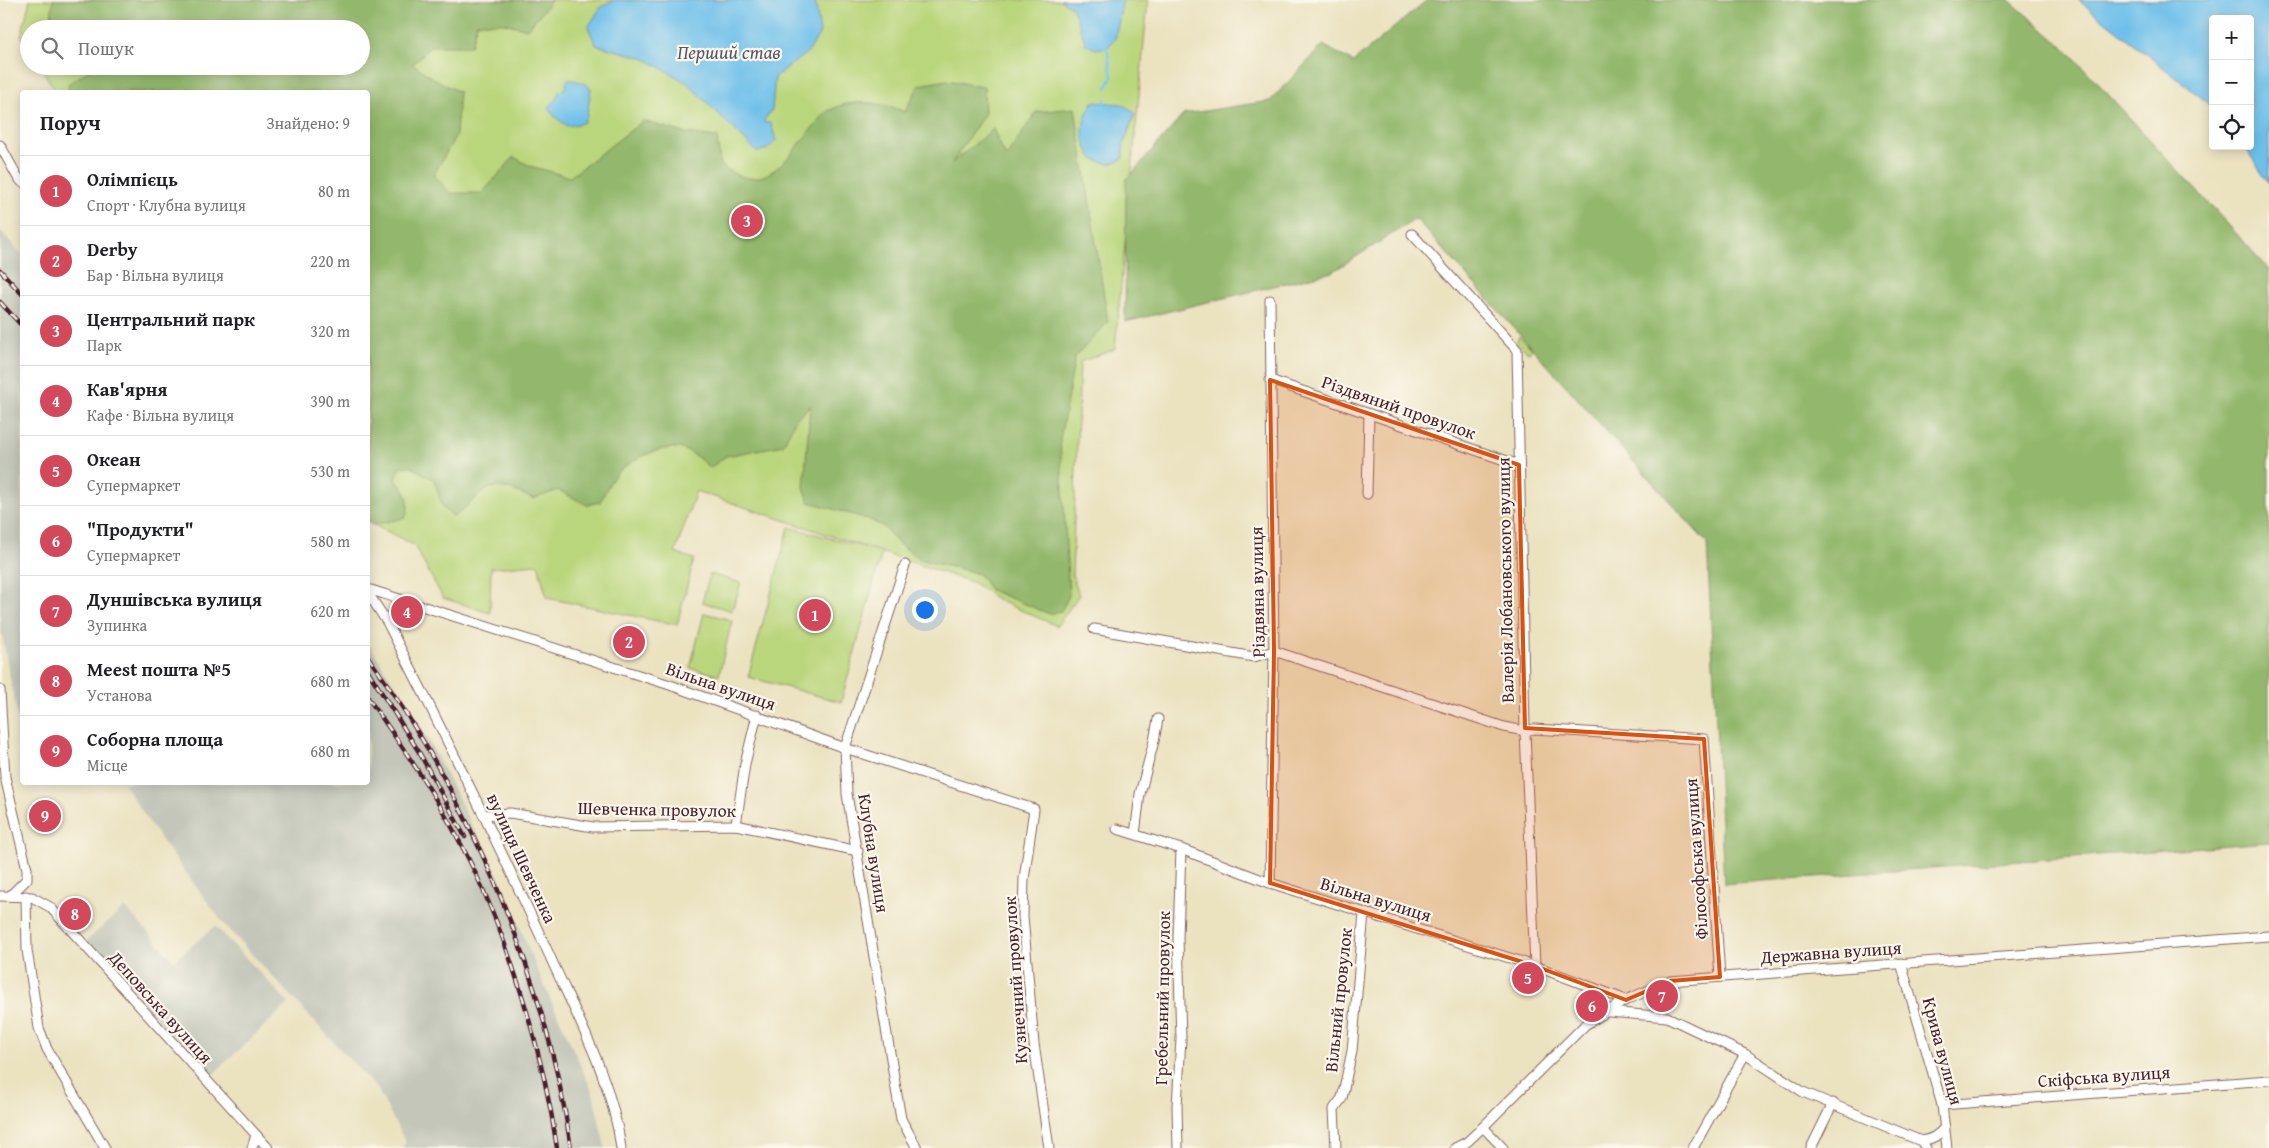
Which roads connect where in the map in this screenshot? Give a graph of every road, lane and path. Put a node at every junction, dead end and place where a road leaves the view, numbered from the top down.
1 (0, 145) edge
2 (0, 159) edge
3 (20, 179) edge
4 (1412, 234) dead end
5 (1270, 300) dead end
6 (1270, 380) junction
7 (1369, 414) junction
8 (1519, 465) junction
9 (1367, 494) dead end
10 (905, 565) dead end
11 (370, 590) edge
12 (370, 596) edge
13 (1094, 629) dead end
14 (1274, 651) junction
15 (0, 690) edge
16 (757, 715) junction
17 (1158, 719) dead end
18 (1525, 731) junction
19 (845, 748) junction
20 (2, 753) edge
21 (1034, 809) joint
22 (485, 815) junction
23 (736, 825) junction
24 (1117, 830) dead end
25 (1135, 834) junction
26 (1181, 849) junction
27 (858, 851) junction
28 (1270, 883) junction
29 (0, 896) edge
30 (10, 896) junction
31 (26, 896) junction
32 (1364, 913) junction
33 (2269, 936) edge
34 (1902, 962) junction
35 (1535, 966) junction
36 (1720, 977) junction
37 (1626, 1000) junction
38 (1609, 1012) junction
39 (1746, 1054) junction
40 (2269, 1080) edge
41 (1833, 1103) junction
42 (1942, 1105) junction
43 (1483, 1127) junction
44 (1945, 1127) junction
45 (256, 1135) junction
46 (1924, 1145) edge
47 (105, 1148) edge
48 (252, 1148) edge
49 (268, 1148) edge
50 (621, 1148) edge
51 (917, 1148) edge
52 (1049, 1148) edge
53 (1178, 1148) edge
54 (1336, 1148) edge
55 (1455, 1148) edge
56 (1503, 1148) edge
57 (1693, 1148) edge
58 (1811, 1148) edge
59 (1947, 1148) edge

1 - 3 street
2 - 3 street
4 - 8 street, Валерія Лобановського вулиця
5 - 6 street, Різдвяна вулиця
6 - 7 street, Різдвяний провулок
6 - 14 street, Різдвяна вулиця
7 - 8 street, Різдвяний провулок
7 - 9 street
8 - 18 street, Валерія Лобановського вулиця
10 - 19 street, Клубна вулиця
11 - 16 street, Вільна вулиця
12 - 22 street, вулиця Шевченка
13 - 14 street
14 - 18 street
14 - 28 street, Різдвяна вулиця
15 - 20 street
16 - 19 street, Вільна вулиця
16 - 23 street
17 - 25 street
18 - 35 street, Валерія Лобановського вулиця
18 - 36 street, Філософська вулиця
19 - 21 street, Вільна вулиця
19 - 27 street, Клубна вулиця
20 - 30 street
21 - 52 street, Кузнечний провулок
22 - 23 street, Шевченка провулок
22 - 50 street, вулиця Шевченка
23 - 27 street, Шевченка провулок
24 - 25 street, Вільна вулиця
25 - 26 street, Вільна вулиця
26 - 28 street, Вільна вулиця
26 - 53 street, Гребельний провулок
27 - 51 street, Клубна вулиця
28 - 32 street, Вільна вулиця
29 - 30 street
30 - 31 street
31 - 45 street, Деповська вулиця
31 - 47 street
32 - 35 street, Вільна вулиця
32 - 54 street, Вільний провулок
33 - 34 street, Державна вулиця
34 - 36 street, Державна вулиця
34 - 42 street, Крива вулиця
35 - 37 street, Вільна вулиця
36 - 37 street, Державна вулиця
37 - 38 street, Державна вулиця
38 - 39 street
38 - 43 street, Державна вулиця
39 - 41 street
39 - 57 street
40 - 42 street, Скіфська вулиця
41 - 46 street
41 - 58 street
42 - 44 street, Крива вулиця
43 - 55 street, Державна вулиця
43 - 56 street
44 - 46 street
44 - 59 street, Крива вулиця
45 - 48 street
45 - 49 street, Деповська вулиця

